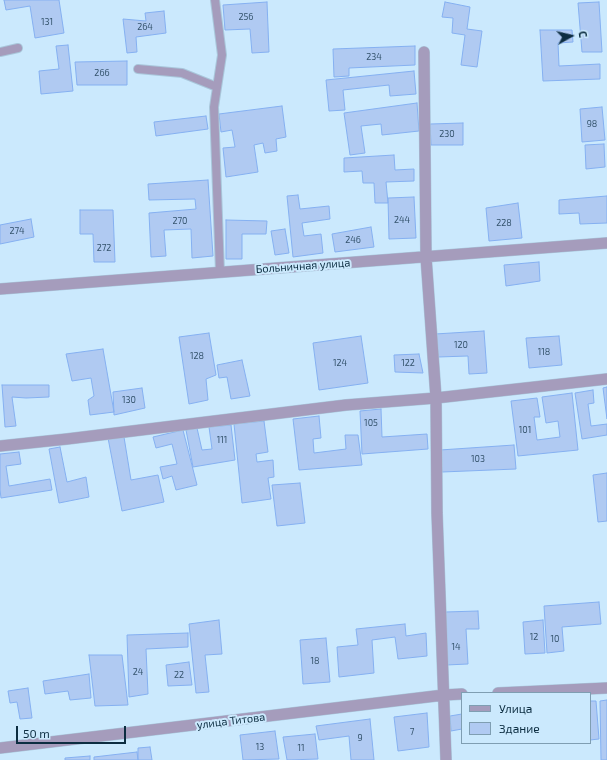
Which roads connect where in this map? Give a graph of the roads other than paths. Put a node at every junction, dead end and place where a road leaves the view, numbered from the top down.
1 (216, 0) edge
2 (18, 48) dead end
3 (0, 52) edge
4 (424, 52) dead end
5 (138, 69) dead end
6 (217, 87) junction
7 (607, 243) edge
8 (426, 257) junction
9 (220, 272) junction
10 (0, 289) edge
11 (607, 379) edge
12 (436, 398) junction
13 (0, 446) edge
14 (607, 688) edge
15 (520, 692) edge
16 (461, 694) edge
17 (444, 695) junction
18 (0, 748) edge
19 (446, 760) edge

1 - 6 lane
2 - 3 lane
4 - 8 street
5 - 6 lane
6 - 9 lane
7 - 8 street, Больничная улица
8 - 9 street, Больничная улица
8 - 12 street
9 - 10 street, Больничная улица
11 - 12 street
12 - 13 street
12 - 17 street
14 - 15 street
16 - 17 street, улица Титова
17 - 18 street, улица Титова
17 - 19 street

